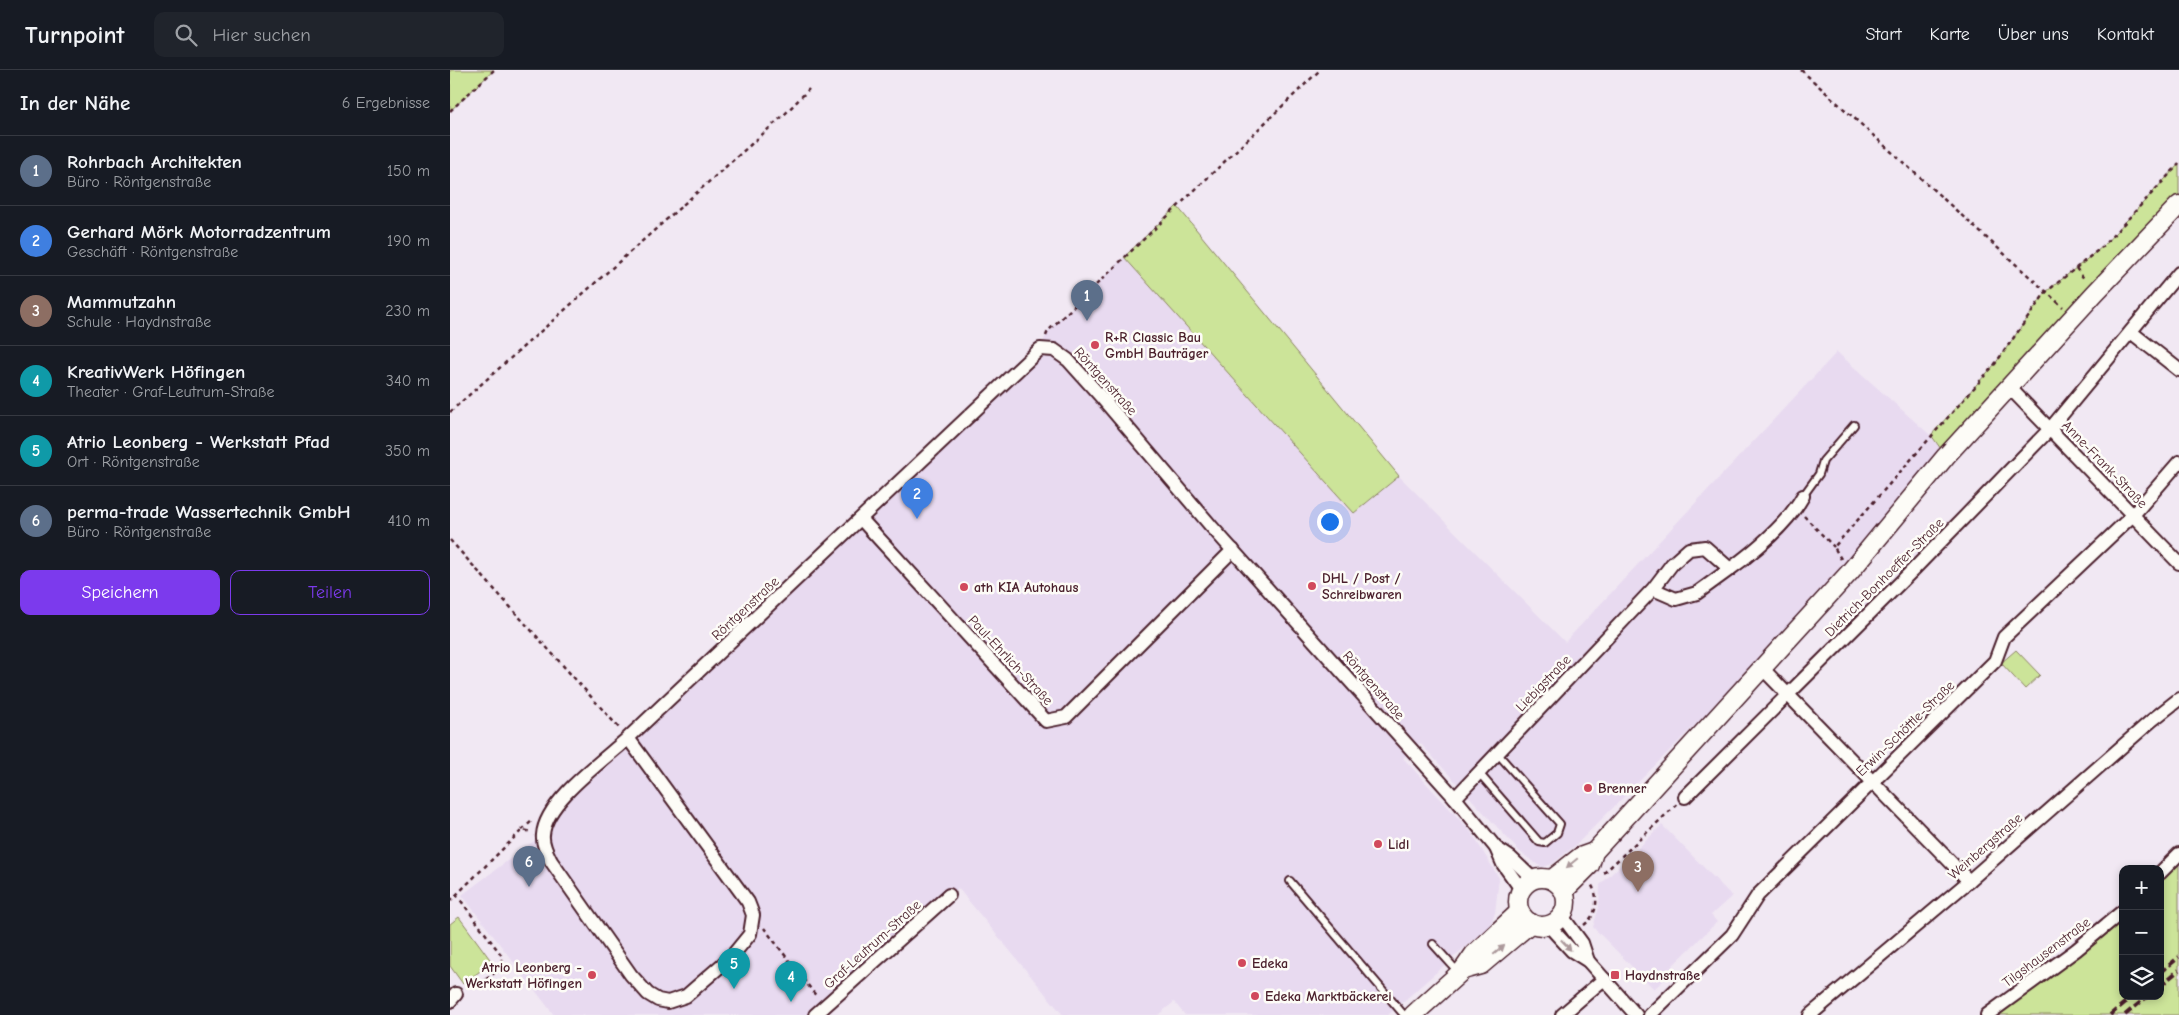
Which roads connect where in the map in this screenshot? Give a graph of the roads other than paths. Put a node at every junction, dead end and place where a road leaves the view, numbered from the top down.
1 (2179, 205) edge
2 (2179, 273) edge
3 (2131, 332) junction
4 (2179, 370) edge
5 (2009, 386) junction
6 (1854, 425) dead end
7 (2050, 429) junction
8 (2179, 462) edge
9 (1800, 502) joint
10 (2133, 515) junction
11 (861, 519) junction
12 (1234, 550) junction
13 (2179, 563) edge
14 (1730, 569) junction
15 (1653, 589) junction
16 (1763, 669) junction
17 (1788, 695) junction
18 (2179, 699) edge
19 (628, 738) junction
20 (1497, 753) junction
21 (1479, 772) junction
22 (1872, 782) junction
23 (1685, 796) road end
24 (1455, 798) junction
25 (1594, 852) junction
26 (2179, 854) edge
27 (2164, 869) edge
28 (1290, 881) dead end
29 (1969, 881) junction
30 (1527, 884) junction
31 (1558, 885) junction
32 (949, 895) dead end
33 (2119, 914) edge
34 (1525, 917) junction
35 (1555, 921) junction
36 (1433, 944) dead end
37 (1588, 961) junction
38 (1461, 972) junction
39 (1604, 979) junction
40 (824, 1012) edge
41 (1404, 1015) edge
42 (1412, 1015) edge
43 (1562, 1015) edge
44 (1636, 1015) edge
45 (1650, 1015) edge
46 (1810, 1015) edge
47 (1987, 1015) edge

1 - 5 street
2 - 3 street, Dietrich-Bonhoeffer-Straße
3 - 4 street
3 - 7 street, Dietrich-Bonhoeffer-Straße
5 - 7 street, Anne-Frank-Straße
5 - 16 street
6 - 9 lane
7 - 10 street, Anne-Frank-Straße
7 - 17 street, Dietrich-Bonhoeffer-Straße
8 - 10 street, Erwin-Schöttle-Straße
9 - 14 street
10 - 13 street, Anne-Frank-Straße
10 - 22 street, Erwin-Schöttle-Straße
11 - 12 street, Paul-Ehrlich-Straße
11 - 12 street, Röntgenstraße
11 - 19 street, Röntgenstraße
12 - 24 street, Röntgenstraße
14 - 15 street
14 - 15 street, Liebigstraße
15 - 20 street, Liebigstraße
16 - 17 street
16 - 25 street
17 - 22 street
17 - 23 street, Dietrich-Bonhoeffer-Straße
18 - 29 street, Weinbergstraße
19 - 19 street, Röntgenstraße
20 - 21 street, Liebigstraße
20 - 21 lane
21 - 24 street, Liebigstraße
22 - 29 street
22 - 45 street, Erwin-Schöttle-Straße
24 - 30 street, Röntgenstraße
25 -> 31 street
25 - 31 street
26 - 27 street
28 - 41 lane
29 - 46 street, Weinbergstraße
30 - 31 street
30 - 34 street
31 - 35 street
32 - 40 street, Graf-Leutrum-Straße
33 - 47 street, Tilgshausenstraße
34 - 35 street
34 - 38 street
35 -> 37 street
35 - 37 street
36 - 38 lane
37 - 39 street
38 - 42 street
39 - 43 street
39 - 44 street

